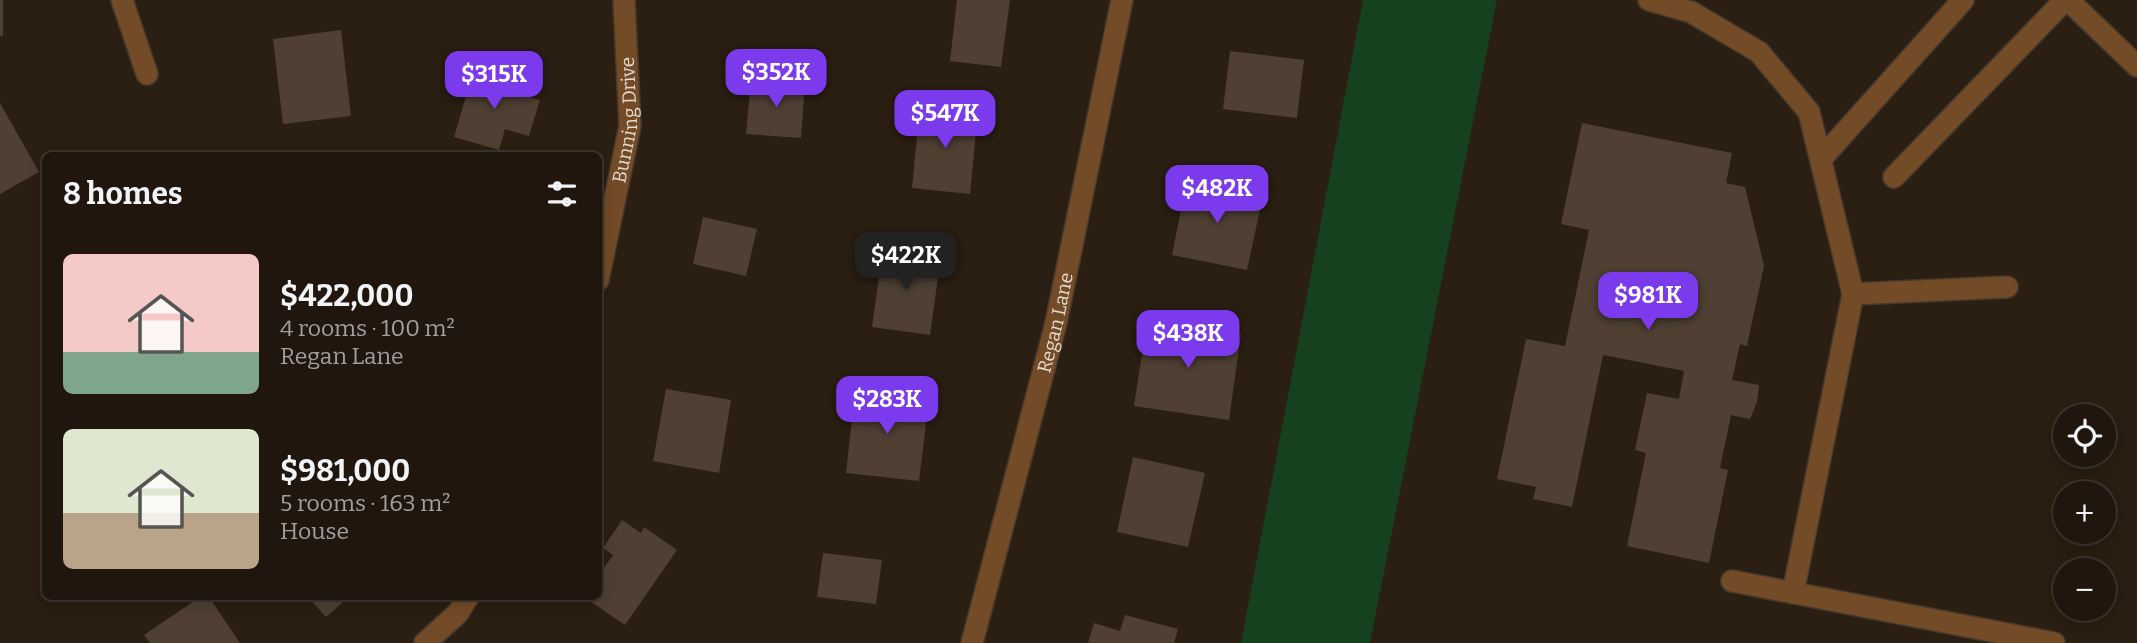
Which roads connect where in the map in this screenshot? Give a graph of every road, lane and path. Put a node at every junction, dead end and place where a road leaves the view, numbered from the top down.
1 (122, 0) edge
2 (624, 0) edge
3 (1122, 0) edge
4 (1649, 0) edge
5 (1963, 0) edge
6 (2066, 0) edge
7 (2137, 66) edge
8 (147, 74) dead end
9 (1821, 159) junction
10 (1894, 177) dead end
11 (602, 262) edge
12 (2007, 287) dead end
13 (1853, 294) junction
14 (1732, 581) dead end
15 (1793, 593) junction
16 (466, 600) edge
17 (425, 643) edge
18 (972, 643) edge
19 (2054, 643) edge

1 - 8 street
2 - 11 street, Bunning Drive
3 - 18 street, Regan Lane
4 - 9 street
5 - 9 street
6 - 7 street
6 - 10 street
9 - 13 street
12 - 13 street
13 - 15 street
14 - 15 street
15 - 19 street
16 - 17 street

